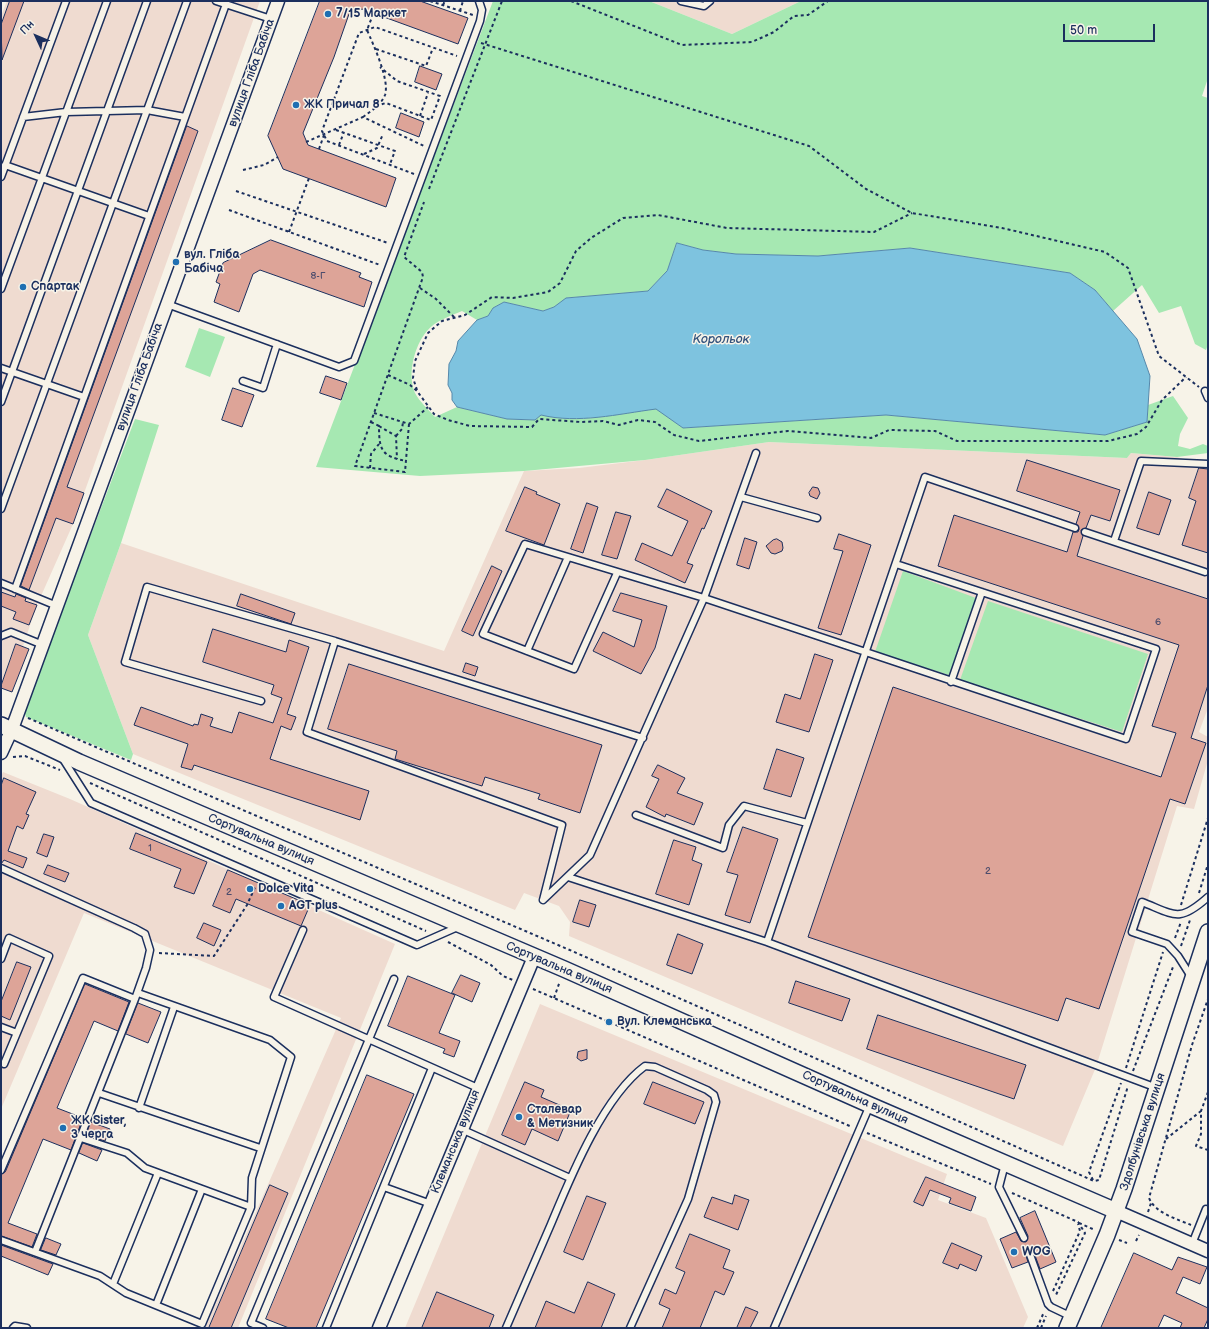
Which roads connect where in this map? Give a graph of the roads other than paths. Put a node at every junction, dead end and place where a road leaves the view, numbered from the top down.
1 (66, 1) edge
2 (107, 1) edge
3 (148, 1) edge
4 (187, 1) edge
5 (216, 1) edge
6 (278, 1) edge
7 (479, 1) edge
8 (681, 1) edge
9 (710, 1) edge
10 (226, 4) junction
11 (271, 19) junction
12 (147, 110) junction
13 (107, 111) junction
14 (66, 112) junction
15 (23, 117) junction
16 (185, 117) junction
17 (5, 165) junction
18 (1, 177) edge
19 (42, 178) junction
20 (78, 191) junction
21 (113, 203) junction
22 (149, 216) junction
23 (1, 290) edge
24 (167, 304) junction
25 (277, 344) junction
26 (1, 368) edge
27 (12, 372) junction
28 (243, 381) dead end
29 (47, 384) junction
30 (1205, 391) road end
31 (84, 397) junction
32 (1208, 398) edge
33 (1, 402) edge
34 (756, 453) dead end
35 (1208, 464) edge
36 (741, 497) junction
37 (1, 510) edge
38 (817, 518) dead end
39 (1075, 528) dead end
40 (1085, 532) dead end
41 (1114, 541) junction
42 (568, 557) junction
43 (896, 564) junction
44 (1205, 572) dead end
45 (617, 573) junction
46 (1, 583) edge
47 (14, 589) junction
48 (982, 592) junction
49 (704, 598) junction
50 (57, 606) junction
51 (1, 636) edge
52 (335, 641) junction
53 (43, 645) junction
54 (527, 651) junction
55 (865, 653) junction
56 (951, 682) junction
57 (261, 701) dead end
58 (6, 727) edge
59 (643, 738) junction
60 (59, 752) junction
61 (5, 756) edge
62 (636, 816) dead end
63 (807, 824) junction
64 (1, 868) edge
65 (568, 878) junction
66 (1208, 897) edge
67 (462, 926) junction
68 (303, 930) dead end
69 (1208, 932) edge
70 (767, 942) junction
71 (534, 957) junction
72 (1, 959) edge
73 (394, 979) dead end
74 (1193, 980) junction
75 (136, 996) junction
76 (174, 1007) junction
77 (1, 1026) edge
78 (17, 1033) junction
79 (368, 1039) junction
80 (4, 1064) dead end
81 (432, 1068) junction
82 (478, 1088) junction
83 (1157, 1088) junction
84 (99, 1093) junction
85 (870, 1105) junction
86 (140, 1108) junction
87 (461, 1129) junction
88 (81, 1138) junction
89 (260, 1148) junction
90 (1006, 1164) junction
91 (1, 1170) edge
92 (158, 1173) junction
93 (570, 1178) junction
94 (384, 1187) junction
95 (202, 1189) junction
96 (431, 1204) junction
97 (251, 1207) junction
98 (1206, 1209) dead end
99 (1116, 1211) junction
100 (1024, 1238) dead end
101 (1, 1240) edge
102 (1192, 1244) junction
103 (1208, 1250) edge
104 (35, 1252) junction
105 (1029, 1252) dead end
106 (113, 1284) junction
107 (156, 1305) junction
108 (1070, 1322) edge
109 (13, 1328) edge
110 (27, 1328) edge
111 (263, 1328) edge
112 (326, 1328) edge
113 (379, 1328) edge
114 (506, 1328) edge
115 (630, 1328) edge
116 (774, 1328) edge

1 - 15 lane
2 - 14 lane
3 - 13 lane
4 - 12 lane
5 - 10 lane
6 - 11 street, вулиця Гліба Бабіча
7 - 25 lane
8 - 9 lane
10 - 11 lane
10 - 16 lane
11 - 24 street, вулиця Гліба Бабіча
12 - 13 lane
12 - 16 lane
12 - 21 lane
13 - 14 lane
13 - 20 lane
14 - 15 lane
14 - 19 lane
15 - 17 lane
16 - 22 lane
17 - 18 lane
17 - 19 lane
19 - 20 lane
19 - 23 lane
20 - 21 lane
20 - 27 lane
21 - 22 lane
21 - 29 lane
22 - 31 lane
24 - 25 lane
24 - 50 street, вулиця Гліба Бабіча
25 - 28 lane
26 - 27 lane
27 - 29 lane
27 - 33 lane
29 - 31 lane
29 - 37 lane
30 - 32 lane
31 - 47 lane
34 - 36 lane
35 - 41 lane
36 - 38 lane
36 - 49 lane
39 - 43 lane
40 - 41 lane
41 - 44 lane
42 - 45 lane
42 - 54 lane
42 - 54 lane
43 - 48 lane
43 - 55 lane
45 - 49 lane
45 - 54 lane
46 - 47 lane
47 - 50 lane
48 - 56 lane
48 - 56 lane
49 - 55 lane
49 - 59 lane
50 - 53 street, вулиця Гліба Бабіча
51 - 53 lane
52 - 57 lane
52 - 59 lane
52 - 65 lane
53 - 58 street, вулиця Гліба Бабіча
55 - 56 lane
55 - 63 lane
58 - 60 street, Сортувальна вулиця
58 - 61 street, вулиця Гліба Бабіча
59 - 65 lane
60 - 67 street, Сортувальна вулиця
60 - 67 lane
62 - 63 lane
63 - 70 lane
64 - 75 lane
65 - 70 lane
66 - 74 lane
67 - 71 street, Сортувальна вулиця
68 - 79 lane
69 - 74 street, Здолбунівська вулиця
70 - 83 lane
71 - 82 street, Клеманська вулиця
71 - 85 street, Сортувальна вулиця
72 - 78 lane
73 - 79 lane
74 - 83 street, Здолбунівська вулиця
75 - 76 lane
75 - 84 lane
75 - 91 lane
76 - 86 lane
76 - 89 lane
77 - 78 lane
78 - 80 lane
79 - 81 lane
79 - 111 lane
81 - 82 lane
81 - 94 lane
82 - 87 street, Клеманська вулиця
83 - 99 street, Здолбунівська вулиця
84 - 86 lane
84 - 88 lane
85 - 90 street, Сортувальна вулиця
85 - 116 lane
86 - 89 lane
87 - 93 lane
87 - 96 street, Клеманська вулиця
88 - 92 lane
88 - 104 lane
89 - 97 lane
90 - 99 street, Сортувальна вулиця
90 - 100 lane
92 - 95 lane
92 - 106 lane
93 - 114 lane
93 - 115 lane
94 - 96 lane
94 - 112 lane
95 - 97 lane
95 - 107 lane
96 - 113 street, Клеманська вулиця
97 - 107 lane
98 - 102 lane
99 - 102 street
99 - 108 street, Здолбунівська вулиця
101 - 104 lane
102 - 103 street
104 - 106 lane
105 - 108 lane
106 - 107 lane
109 - 110 lane

